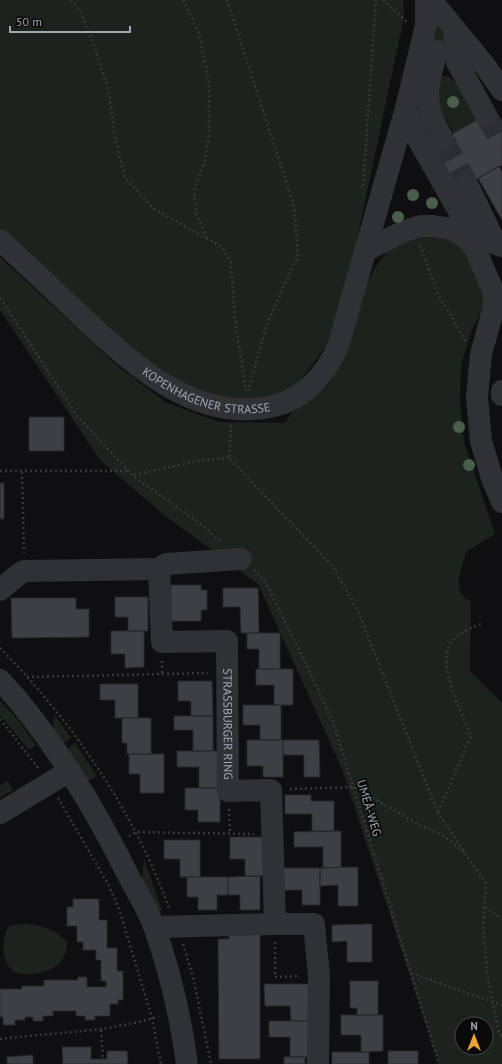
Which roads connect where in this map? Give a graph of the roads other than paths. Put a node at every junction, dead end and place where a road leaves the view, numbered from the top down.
1 (426, 0) edge
2 (431, 0) edge
3 (454, 28) junction
4 (430, 44) junction
5 (461, 73) junction
6 (502, 90) edge
7 (406, 108) junction
8 (486, 115) tunnel mouth
9 (443, 139) tunnel mouth
10 (468, 184) tunnel mouth
11 (462, 227) junction
12 (0, 240) edge
13 (499, 245) edge
14 (365, 251) junction
15 (499, 295) edge
16 (502, 391) edge
17 (502, 395) edge
18 (502, 502) edge
19 (247, 564) road end
20 (159, 569) junction
21 (0, 590) edge
22 (1, 681) edge
23 (68, 772) junction
24 (0, 813) edge
25 (275, 924) junction
26 (154, 927) junction
27 (187, 1064) edge
28 (318, 1064) edge

1 - 4 street
2 - 3 street
3 - 5 street
3 - 6 street
4 - 5 street
4 - 7 street, KOPENHAGENER STRASSE
4 - 9 street
5 - 8 street
7 - 11 street
7 - 14 street, KOPENHAGENER STRASSE
10 - 13 street
11 - 13 street
11 - 14 street
11 - 15 street
12 - 14 street, KOPENHAGENER STRASSE
15 - 18 street
16 - 17 street
19 - 20 street
20 - 21 street
20 - 25 street, STRASSBURGER RING
22 - 23 street
23 - 24 street
23 - 26 street
25 - 26 street
25 - 28 street
26 - 27 street

